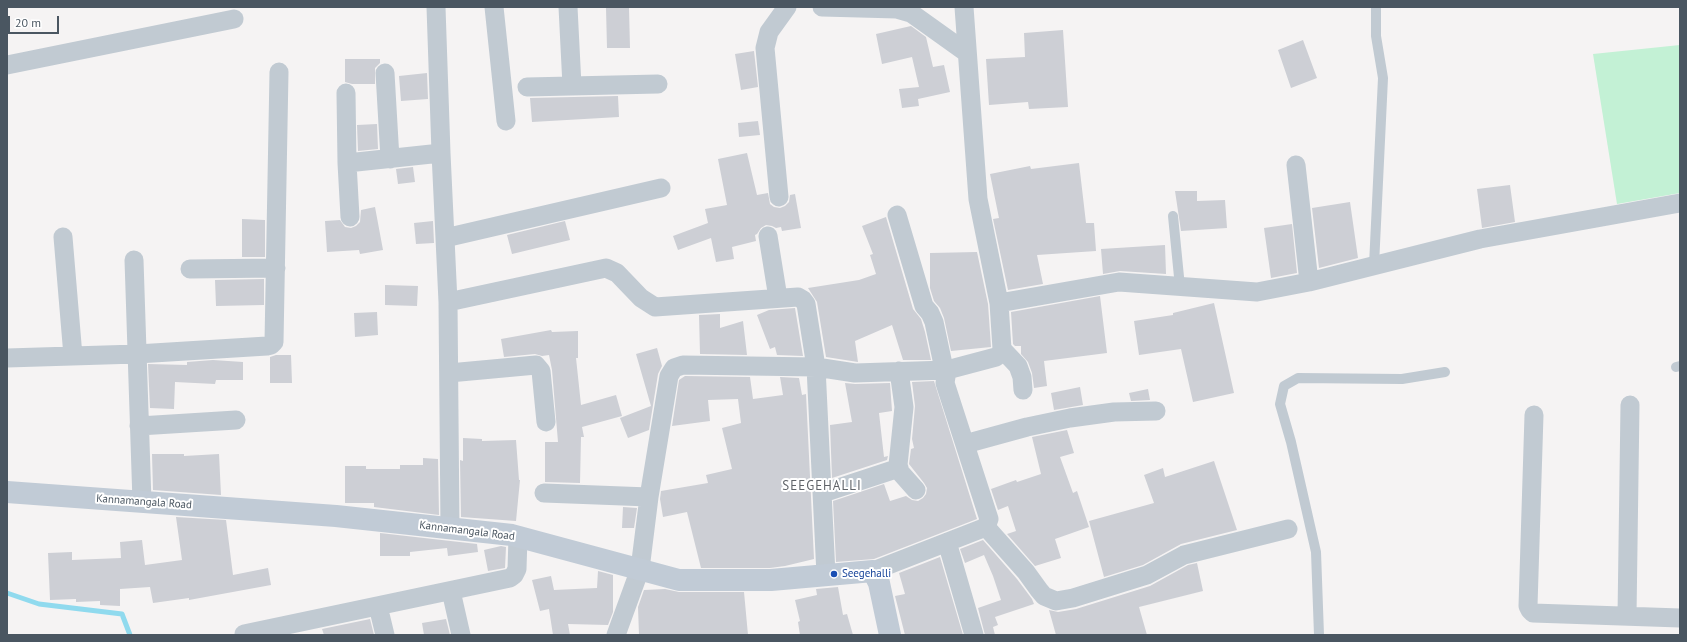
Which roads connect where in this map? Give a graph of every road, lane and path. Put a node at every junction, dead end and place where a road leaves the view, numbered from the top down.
1 (436, 7) edge
2 (494, 7) edge
3 (568, 7) edge
4 (788, 7) edge
5 (822, 7) edge
6 (964, 7) edge
7 (1376, 7) edge
8 (234, 19) dead end
9 (967, 53) junction
10 (7, 65) edge
11 (279, 72) dead end
12 (385, 73) dead end
13 (658, 84) dead end
14 (572, 86) junction
15 (527, 87) dead end
16 (346, 93) dead end
17 (506, 121) dead end
18 (440, 154) junction
19 (390, 159) junction
20 (347, 163) junction
21 (1296, 165) dead end
22 (661, 188) dead end
23 (779, 197) dead end
24 (1680, 203) edge
25 (897, 215) dead end
26 (1173, 216) dead end
27 (350, 217) dead end
28 (768, 236) dead end
29 (63, 237) dead end
30 (445, 238) junction
31 (134, 260) dead end
32 (1374, 265) junction
33 (276, 268) junction
34 (190, 269) dead end
35 (1309, 282) junction
36 (1180, 287) junction
37 (778, 298) junction
38 (448, 302) junction
39 (999, 303) junction
40 (1002, 349) junction
41 (137, 354) junction
42 (73, 356) junction
43 (7, 358) edge
44 (816, 366) junction
45 (945, 370) junction
46 (899, 371) junction
47 (1444, 372) dead end
48 (449, 373) junction
49 (1023, 390) dead end
50 (1630, 405) dead end
51 (1156, 411) dead end
52 (1534, 416) dead end
53 (236, 420) dead end
54 (546, 422) dead end
55 (139, 426) junction
56 (965, 444) junction
57 (899, 468) junction
58 (916, 490) dead end
59 (7, 492) edge
60 (544, 493) dead end
61 (823, 493) junction
62 (649, 497) junction
63 (142, 502) junction
64 (986, 527) junction
65 (450, 528) junction
66 (1288, 529) dead end
67 (518, 537) junction
68 (947, 542) junction
69 (640, 569) junction
70 (873, 571) junction
71 (826, 574) junction
72 (451, 590) junction
73 (378, 606) junction
74 (1627, 616) junction
75 (1680, 618) edge
76 (244, 634) dead end
77 (385, 635) edge
78 (461, 635) edge
79 (616, 635) edge
80 (890, 635) edge
81 (974, 635) edge
82 (1319, 635) edge

1 - 18 street
2 - 17 street
3 - 14 street
4 - 23 street
5 - 9 street
6 - 9 street
7 - 32 lane
8 - 10 street
9 - 39 street
11 - 33 street
12 - 19 street
13 - 14 street
14 - 15 street
16 - 20 street
18 - 19 street
18 - 30 street
19 - 20 street
20 - 27 street
21 - 35 street
22 - 30 street
24 - 32 street
25 - 45 street
26 - 36 lane
28 - 37 street
29 - 42 street
30 - 38 street
31 - 41 street
32 - 35 street
33 - 34 street
33 - 41 street
35 - 36 street
36 - 39 street
37 - 38 street
37 - 44 street
38 - 48 street
39 - 40 street
40 - 45 street
40 - 49 street
41 - 42 street
41 - 55 street
42 - 43 street
44 - 46 street
44 - 61 street
44 - 62 street
45 - 46 street
45 - 56 street
46 - 57 street
47 - 82 lane
48 - 54 street
48 - 65 street
50 - 74 street
51 - 56 street
52 - 74 street
53 - 55 street
55 - 63 street
56 - 64 street
57 - 58 street
57 - 61 street
59 - 63 main road, Kannamangala Road
60 - 62 street
61 - 71 street
62 - 69 street
63 - 65 main road, Kannamangala Road
64 - 66 street
64 - 68 street, Kannamangala Road
65 - 67 main road, Kannamangala Road
67 - 69 main road, Kannamangala Road
67 - 72 street
68 - 70 street, Kannamangala Road
68 - 81 street
69 - 71 main road, Kannamangala Road
69 - 79 street
70 - 71 main road, Kannamangala Road
70 - 80 main road
72 - 73 street
72 - 78 street
73 - 76 street
73 - 77 street
74 - 75 street

